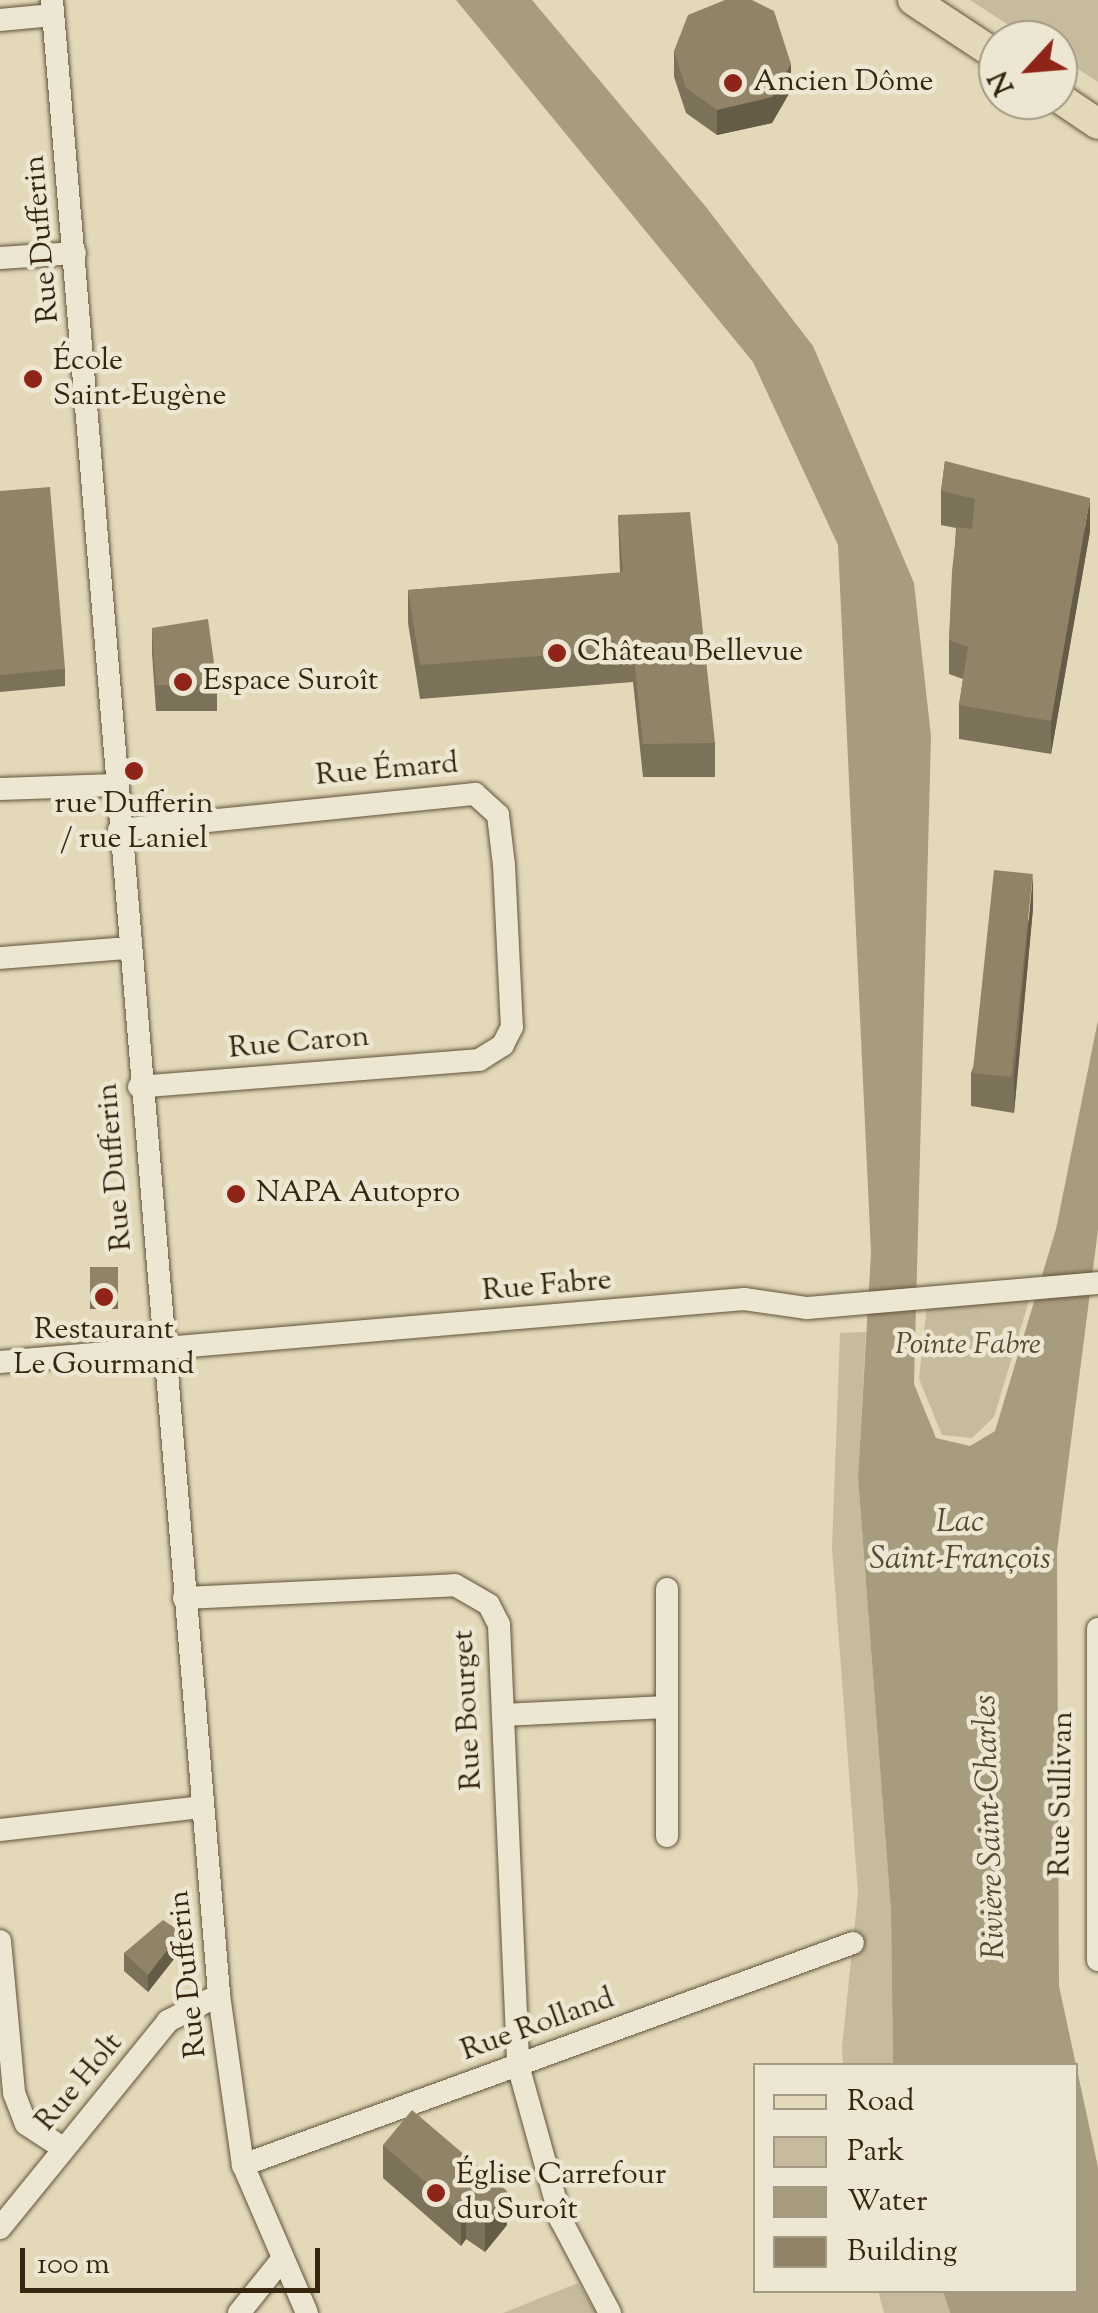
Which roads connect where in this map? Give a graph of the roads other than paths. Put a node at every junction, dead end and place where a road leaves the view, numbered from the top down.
1 (912, 0) edge
2 (53, 8) edge
3 (0, 20) edge
4 (978, 43) edge
5 (75, 254) junction
6 (0, 258) edge
7 (116, 785) junction
8 (0, 788) edge
9 (119, 830) junction
10 (128, 948) junction
11 (0, 958) edge
12 (464, 1060) joint
13 (140, 1088) junction
14 (1098, 1283) edge
15 (163, 1353) junction
16 (0, 1362) edge
17 (667, 1588) dead end
18 (184, 1598) junction
19 (1098, 1629) edge
20 (666, 1707) junction
21 (503, 1715) junction
22 (202, 1807) junction
23 (0, 1830) edge
24 (667, 1836) dead end
25 (0, 1941) edge
26 (853, 1943) dead end
27 (1098, 1960) edge
28 (219, 1995) junction
29 (518, 2065) junction
30 (63, 2148) junction
31 (243, 2165) junction
32 (0, 2228) edge
33 (279, 2263) junction
34 (240, 2313) edge
35 (307, 2313) edge
36 (610, 2313) edge

1 - 4 main road
2 - 3 street
2 - 5 street, Rue Dufferin
5 - 6 street
5 - 7 street, Rue Dufferin
7 - 8 street
7 - 9 street, Rue Dufferin
9 - 10 street, Rue Dufferin
9 - 12 street, Rue Émard
10 - 11 street
10 - 13 street, Rue Dufferin
12 - 13 street, Rue Caron
13 - 15 street, Rue Dufferin
14 - 15 street, Rue Fabre
15 - 16 street, Rue Fabre
15 - 18 street, Rue Dufferin
17 - 20 street
18 - 21 street, Rue Bourget
18 - 22 street, Rue Dufferin
19 - 27 street, Rue Sullivan
20 - 21 street
20 - 24 street
21 - 29 street, Rue Bourget
22 - 23 street
22 - 28 street, Rue Dufferin
25 - 30 street
26 - 29 street, Rue Rolland
28 - 30 street, Rue Holt
28 - 31 street, Rue Dufferin
29 - 31 street, Rue Rolland
29 - 36 street, Rue Bourget
30 - 32 street, Rue Holt
31 - 33 street, Rue Dufferin
33 - 34 street
33 - 35 street, Rue Dufferin

